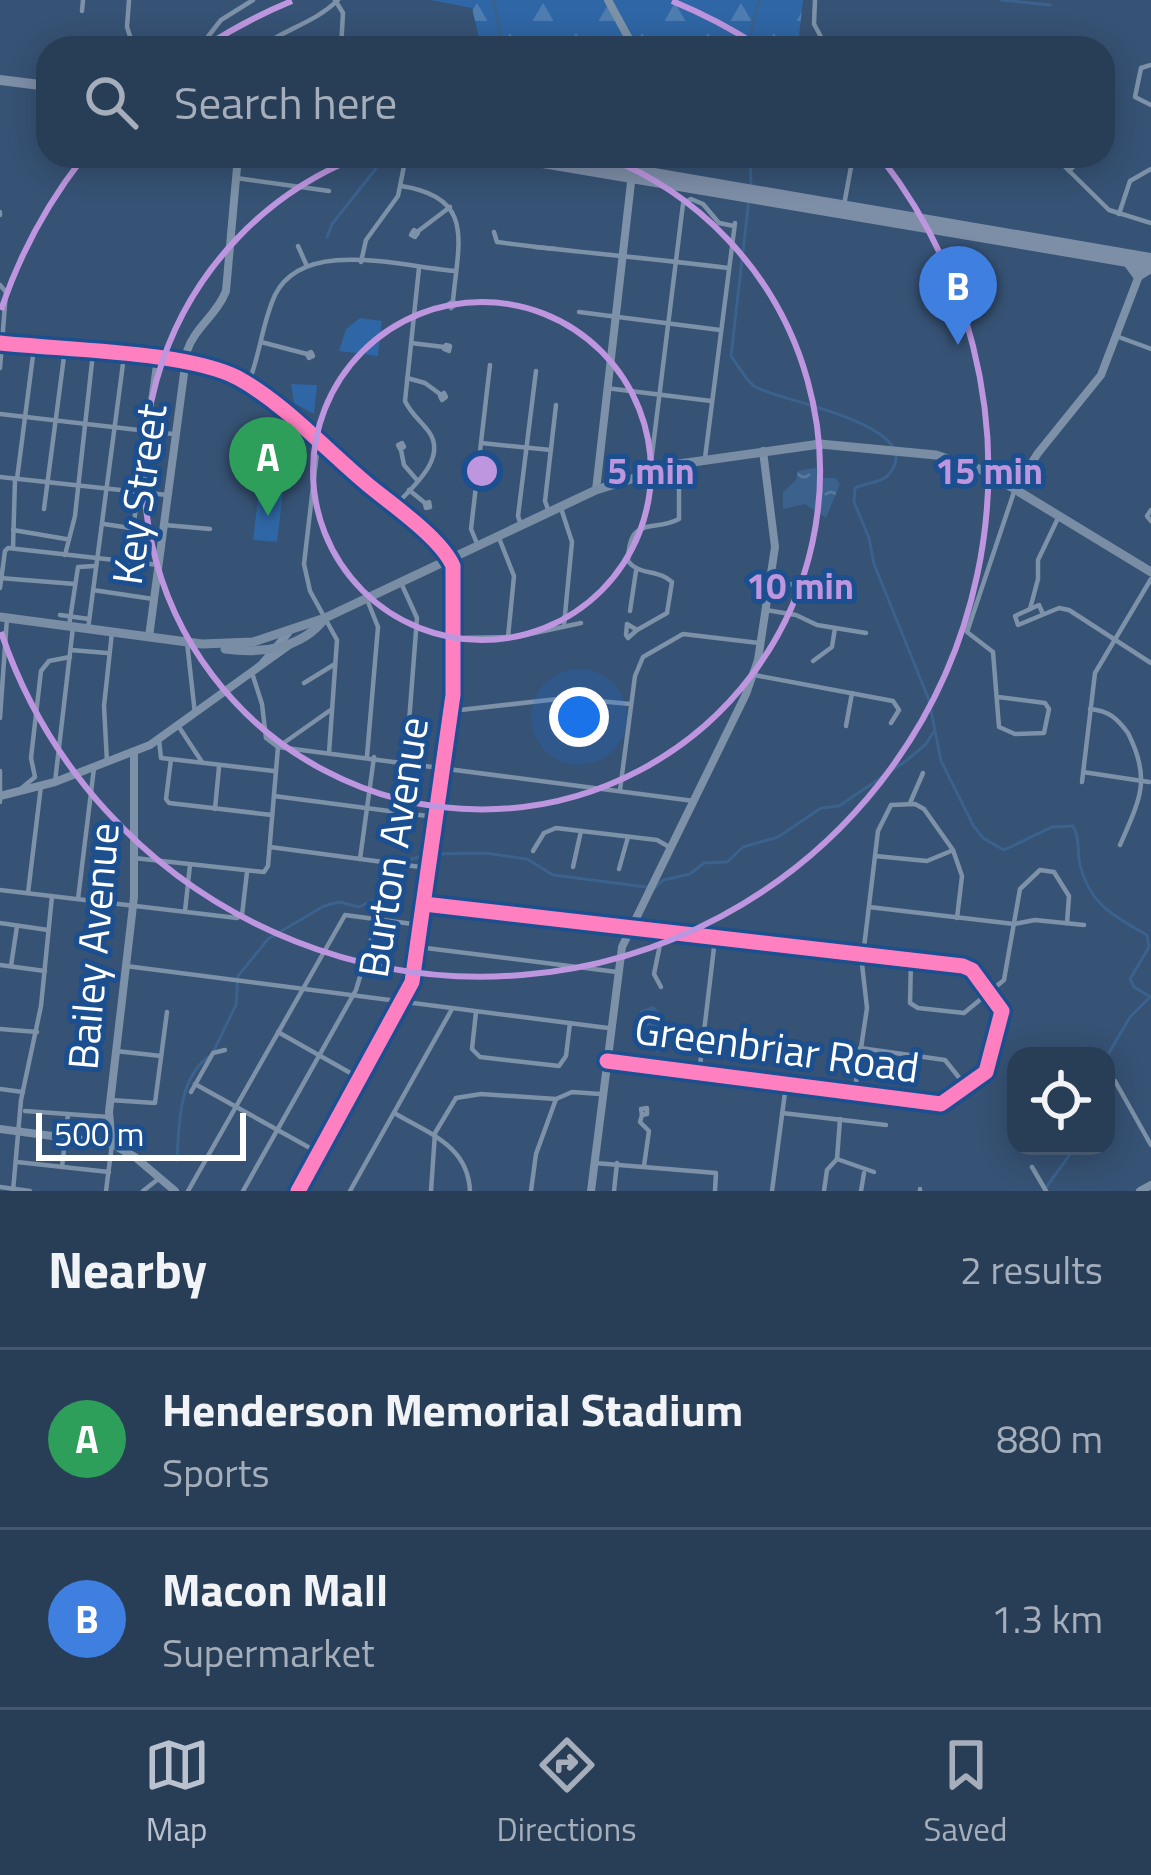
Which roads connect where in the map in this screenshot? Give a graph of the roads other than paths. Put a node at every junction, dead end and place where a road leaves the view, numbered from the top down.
1 (83, 0) edge
2 (129, 0) edge
3 (254, 0) edge
4 (337, 0) edge
5 (608, 0) edge
6 (815, 0) edge
7 (82, 11) dead end
8 (130, 36) edge
9 (208, 36) edge
10 (275, 36) edge
11 (342, 36) edge
12 (628, 36) edge
13 (820, 36) edge
14 (1151, 65) edge
15 (0, 77) edge
16 (36, 82) edge
17 (1151, 105) edge
18 (237, 168) edge
19 (404, 168) edge
20 (633, 168) edge
21 (851, 168) edge
22 (1065, 168) edge
23 (1073, 168) edge
24 (1151, 169) edge
25 (1069, 172) junction
26 (236, 178) junction
27 (401, 186) junction
28 (329, 191) dead end
29 (769, 196) junction
30 (844, 205) junction
31 (450, 207) junction
32 (1118, 216) junction
33 (1151, 223) edge
34 (417, 232) dead end
35 (494, 232) dead end
36 (298, 246) dead end
37 (621, 254) junction
38 (1128, 257) junction
39 (675, 261) junction
40 (1148, 261) edge
41 (361, 262) junction
42 (306, 264) junction
43 (419, 268) junction
44 (728, 268) junction
45 (455, 272) junction
46 (0, 285) edge
47 (453, 301) dead end
48 (579, 312) dead end
49 (615, 317) junction
50 (2, 321) edge
51 (667, 324) junction
52 (720, 330) junction
53 (1116, 336) junction
54 (261, 341) junction
55 (2, 343) edge
56 (411, 344) junction
57 (34, 346) junction
58 (444, 347) dead end
59 (64, 350) junction
60 (1151, 350) edge
61 (93, 352) junction
62 (307, 355) dead end
63 (124, 356) junction
64 (156, 358) junction
65 (186, 362) junction
66 (490, 364) dead end
67 (0, 368) edge
68 (536, 370) dead end
69 (407, 378) junction
70 (248, 384) junction
71 (606, 388) junction
72 (440, 394) dead end
73 (658, 394) junction
74 (711, 401) junction
75 (556, 405) dead end
76 (0, 414) edge
77 (25, 418) junction
78 (55, 421) junction
79 (85, 424) junction
80 (115, 427) junction
81 (146, 430) junction
82 (176, 434) junction
83 (481, 442) junction
84 (319, 443) junction
85 (526, 448) junction
86 (401, 449) dead end
87 (551, 450) junction
88 (763, 450) junction
89 (705, 458) junction
90 (679, 464) junction
91 (650, 471) junction
92 (0, 478) edge
93 (16, 479) junction
94 (417, 480) junction
95 (46, 482) junction
96 (78, 486) junction
97 (108, 489) junction
98 (1016, 489) junction
99 (410, 490) junction
100 (596, 490) junction
101 (138, 492) junction
102 (168, 496) junction
103 (425, 503) dead end
104 (560, 506) junction
105 (394, 507) junction
106 (44, 509) dead end
107 (1151, 509) edge
108 (549, 512) junction
109 (1059, 516) junction
110 (1151, 520) edge
111 (104, 524) junction
112 (521, 525) junction
113 (133, 529) junction
114 (164, 529) junction
115 (13, 530) junction
116 (210, 530) dead end
117 (499, 536) junction
118 (68, 539) junction
119 (478, 546) junction
120 (9, 549) junction
121 (65, 555) junction
122 (97, 556) junction
123 (451, 559) junction
124 (159, 565) junction
125 (95, 566) junction
126 (636, 571) junction
127 (1151, 576) edge
128 (1, 578) edge
129 (770, 581) junction
130 (75, 584) junction
131 (401, 584) junction
132 (0, 588) edge
133 (93, 590) junction
134 (827, 590) dead end
135 (154, 599) junction
136 (367, 599) junction
137 (1030, 609) junction
138 (766, 610) junction
139 (630, 611) dead end
140 (1043, 614) junction
141 (60, 615) dead end
142 (3, 617) edge
143 (325, 618) junction
144 (581, 622) dead end
145 (71, 623) junction
146 (88, 624) junction
147 (564, 626) junction
148 (835, 628) junction
149 (637, 630) dead end
150 (112, 632) junction
151 (866, 633) dead end
152 (149, 637) junction
153 (508, 637) junction
154 (290, 638) junction
155 (456, 638) junction
156 (1115, 638) junction
157 (187, 642) junction
158 (202, 644) junction
159 (760, 644) junction
160 (273, 650) junction
161 (70, 653) junction
162 (110, 653) junction
163 (813, 661) dead end
164 (1151, 663) edge
165 (336, 664) junction
166 (256, 670) junction
167 (754, 675) junction
168 (1, 682) edge
169 (304, 683) dead end
170 (852, 693) junction
171 (998, 697) junction
172 (632, 704) junction
173 (332, 709) junction
174 (1090, 709) junction
175 (451, 711) junction
176 (195, 714) junction
177 (0, 718) edge
178 (891, 723) dead end
179 (179, 726) junction
180 (846, 727) dead end
181 (159, 740) junction
182 (278, 747) junction
183 (134, 752) junction
184 (329, 753) junction
185 (371, 757) junction
186 (171, 759) junction
187 (406, 761) junction
188 (106, 762) junction
189 (202, 763) junction
190 (220, 764) junction
191 (443, 766) junction
192 (94, 768) junction
193 (0, 771) edge
194 (276, 771) junction
195 (1083, 772) junction
196 (923, 773) dead end
197 (55, 782) junction
198 (1082, 782) dead end
199 (1150, 782) edge
200 (41, 786) junction
201 (620, 790) junction
202 (17, 792) junction
203 (274, 796) junction
204 (0, 798) edge
205 (694, 801) junction
206 (910, 803) junction
207 (367, 808) junction
208 (214, 809) junction
209 (272, 815) junction
210 (436, 817) junction
211 (581, 830) junction
212 (628, 837) junction
213 (1120, 845) dead end
214 (270, 847) junction
215 (671, 848) junction
216 (953, 850) junction
217 (533, 851) dead end
218 (875, 856) junction
219 (134, 858) junction
220 (360, 859) junction
221 (190, 865) junction
222 (573, 867) dead end
223 (428, 868) junction
224 (620, 868) dead end
225 (247, 872) junction
226 (0, 890) edge
227 (28, 893) junction
228 (52, 896) junction
229 (78, 899) junction
230 (424, 904) junction
231 (133, 905) junction
232 (869, 907) junction
233 (185, 911) junction
234 (957, 917) junction
235 (377, 920) junction
236 (0, 923) edge
237 (1067, 923) junction
238 (1014, 924) junction
239 (421, 925) junction
240 (1084, 925) dead end
241 (17, 926) junction
242 (630, 929) junction
243 (50, 930) junction
244 (662, 933) junction
245 (715, 939) junction
246 (418, 947) junction
247 (863, 954) junction
248 (911, 960) junction
249 (0, 964) edge
250 (11, 966) junction
251 (126, 966) junction
252 (45, 970) junction
253 (617, 972) junction
254 (302, 987) junction
255 (661, 987) dead end
256 (990, 993) junction
257 (353, 994) junction
258 (404, 1002) junction
259 (452, 1009) junction
260 (166, 1012) dead end
261 (476, 1012) junction
262 (570, 1023) junction
263 (610, 1028) junction
264 (0, 1029) edge
265 (37, 1032) junction
266 (278, 1032) junction
267 (860, 1048) junction
268 (225, 1050) dead end
269 (116, 1051) junction
270 (319, 1055) junction
271 (161, 1056) junction
272 (607, 1061) junction
273 (699, 1074) junction
274 (361, 1079) junction
275 (1115, 1081) dead end
276 (195, 1084) junction
277 (786, 1084) junction
278 (965, 1085) junction
279 (0, 1089) edge
280 (23, 1092) junction
281 (191, 1092) dead end
282 (603, 1094) junction
283 (854, 1095) junction
284 (556, 1099) junction
285 (110, 1100) junction
286 (236, 1106) junction
287 (23, 1111) junction
288 (782, 1112) junction
289 (394, 1113) junction
290 (68, 1114) junction
291 (642, 1115) dead end
292 (109, 1117) junction
293 (840, 1119) junction
294 (886, 1125) dead end
295 (0, 1129) edge
296 (277, 1130) junction
297 (20, 1131) junction
298 (435, 1133) junction
299 (66, 1137) junction
300 (112, 1144) junction
301 (1151, 1145) edge
302 (319, 1153) junction
303 (837, 1159) junction
304 (17, 1162) junction
305 (595, 1162) junction
306 (617, 1163) junction
307 (644, 1166) junction
308 (62, 1167) junction
309 (1033, 1167) dead end
310 (864, 1171) junction
311 (109, 1172) junction
312 (874, 1172) dead end
313 (158, 1180) junction
314 (0, 1187) edge
315 (13, 1190) edge
316 (29, 1191) edge
317 (106, 1191) edge
318 (143, 1191) edge
319 (175, 1191) edge
320 (188, 1191) edge
321 (243, 1191) edge
322 (298, 1191) edge
323 (350, 1191) edge
324 (431, 1191) edge
325 (470, 1191) edge
326 (530, 1191) edge
327 (591, 1191) edge
328 (614, 1191) edge
329 (715, 1191) edge
330 (772, 1191) edge
331 (824, 1191) edge
332 (861, 1191) edge
333 (1046, 1191) edge

1 - 7 street
2 - 8 street
3 - 9 street
4 - 10 street
4 - 11 street
5 - 12 street
6 - 13 street
14 - 17 street
15 - 16 main road
18 - 26 street, Key Street
19 - 27 street
20 - 29 main road
20 - 37 street
21 - 30 street
22 - 25 street
23 - 25 street
24 - 32 street
25 - 32 street
26 - 28 street
26 - 65 street, Key Street
27 - 31 street
27 - 41 street
29 - 30 main road
29 - 38 main road
30 - 38 main road
31 - 34 street
31 - 45 street
32 - 33 street
35 - 37 street
36 - 42 street
37 - 39 street
37 - 49 street
38 - 40 main road
38 - 40 main road
39 - 44 street
39 - 44 street
39 - 51 street
40 - 53 street
41 - 42 street
41 - 43 street
42 - 54 street
43 - 45 street
43 - 56 street
44 - 52 street
45 - 47 street
46 - 50 street
48 - 49 street
49 - 51 street
49 - 71 street
50 - 55 street
51 - 52 street
51 - 73 street
52 - 74 street
53 - 60 street
53 - 98 street
54 - 62 street
54 - 70 street
55 - 57 street
55 - 67 street
56 - 58 street
56 - 69 street
57 - 59 street
57 - 77 street
59 - 61 street
59 - 78 street
61 - 63 street
61 - 79 street
63 - 64 street
63 - 80 street
64 - 65 street
64 - 81 street
65 - 70 street
65 - 82 street, Key Street
66 - 83 street
68 - 85 street
69 - 72 street
69 - 94 street
70 - 84 street
71 - 73 street
71 - 100 street
73 - 74 street
73 - 91 street
74 - 89 street
75 - 87 street
76 - 77 street
77 - 78 street
77 - 93 street
78 - 79 street
78 - 95 street
79 - 80 street
79 - 96 street
80 - 81 street
80 - 97 street
81 - 82 street
81 - 101 street
82 - 102 street, Key Street
83 - 85 street
83 - 119 street
84 - 105 street
84 - 143 street
85 - 87 street
85 - 112 street
86 - 94 street
87 - 108 street
88 - 89 main road
88 - 98 main road
88 - 129 street
89 - 90 main road
90 - 91 main road
90 - 126 street
91 - 100 main road
92 - 93 street
93 - 95 street
93 - 115 street
94 - 99 street
95 - 96 street
95 - 106 street
96 - 97 street
96 - 118 street
97 - 101 street
97 - 111 street
98 - 109 main road
98 - 171 street
99 - 103 street
99 - 105 street
100 - 104 main road
101 - 102 street
101 - 113 street
102 - 114 street, Key Street
104 - 108 main road
104 - 147 street
105 - 123 street
107 - 110 street
108 - 112 main road
109 - 127 main road
109 - 137 street
111 - 113 street
111 - 122 street
112 - 117 main road
113 - 114 street
114 - 116 street
114 - 124 street, Key Street
115 - 118 street
115 - 120 street
117 - 119 main road
117 - 153 street
118 - 121 street
119 - 123 main road
120 - 121 street
120 - 128 street
121 - 122 street
122 - 124 street
122 - 125 street
123 - 131 main road
123 - 155 street, Burton Avenue
124 - 135 street, Key Street
125 - 130 street
125 - 133 street
126 - 139 street
126 - 149 street
127 - 156 street
128 - 130 street
128 - 132 street
129 - 134 street
129 - 138 street
130 - 145 street
131 - 136 main road
131 - 187 street
133 - 135 street
133 - 146 street
135 - 152 street, Key Street
136 - 143 main road
136 - 185 street
137 - 140 street
137 - 140 street
138 - 148 street
138 - 159 street
140 - 156 street
141 - 145 street
142 - 145 main road
142 - 168 street
143 - 154 main road
143 - 165 street
144 - 147 street
145 - 146 main road
145 - 161 street
146 - 150 main road
147 - 153 street
148 - 151 street
148 - 163 street
150 - 152 main road
150 - 162 street
152 - 157 main road
153 - 155 street
154 - 158 main road
154 - 160 main road
154 - 166 street
155 - 175 street, Burton Avenue
156 - 164 street
156 - 174 street
157 - 158 main road
157 - 176 street
158 - 160 main road
159 - 167 street
159 - 172 street
160 - 166 street
161 - 162 street
161 - 197 street
161 - 202 street
162 - 188 street
165 - 169 street
165 - 173 street
166 - 176 street
166 - 182 street
167 - 170 street
167 - 205 street
168 - 177 street
170 - 178 street
170 - 180 street
171 - 171 street
172 - 175 street
172 - 201 street
173 - 182 street
173 - 184 street
174 - 195 street
174 - 199 street
175 - 191 street, Burton Avenue
176 - 179 street
179 - 181 street
179 - 189 street
181 - 183 street
181 - 186 street
182 - 184 street
182 - 194 street
183 - 188 street
183 - 219 street, Bailey Avenue
184 - 185 street
185 - 187 street
185 - 207 street
186 - 189 street
186 - 208 street
187 - 191 street
188 - 192 street
189 - 190 street
190 - 194 street
190 - 208 street
191 - 201 street
191 - 210 street, Burton Avenue
192 - 197 street
192 - 229 street
193 - 204 street
194 - 203 street
195 - 198 street
195 - 199 street
196 - 206 street
197 - 200 street
199 - 213 street
200 - 202 street
200 - 227 street
201 - 205 street
202 - 204 street
203 - 207 street
203 - 209 street
205 - 215 street
206 - 216 street
206 - 218 street
207 - 210 street
207 - 220 street
208 - 209 street
209 - 214 street
210 - 223 street, Burton Avenue
211 - 212 street
211 - 217 street
211 - 222 street
212 - 215 street
212 - 224 street
214 - 220 street
214 - 225 street
215 - 242 street
216 - 218 street
216 - 234 street
218 - 232 street
219 - 221 street
219 - 231 street, Bailey Avenue
220 - 223 street
221 - 225 street
221 - 233 street
223 - 230 street, Burton Avenue
225 - 233 street
226 - 227 street
227 - 228 street
228 - 229 street
228 - 243 street
229 - 231 street
230 - 239 street, Burton Avenue
230 - 242 street
231 - 233 street
231 - 251 street, Bailey Avenue
232 - 234 street
232 - 247 street
234 - 238 street
235 - 239 street
235 - 254 street
235 - 257 street
236 - 241 street
237 - 238 street
237 - 238 street
237 - 240 street
238 - 256 street
239 - 246 street, Burton Avenue
241 - 243 street
241 - 250 street
242 - 244 street
242 - 253 street
243 - 252 street
244 - 245 street
244 - 255 street
245 - 247 street
245 - 273 street
246 - 253 street
246 - 258 street, Burton Avenue
247 - 248 street
247 - 267 street
248 - 256 street
248 - 256 street
249 - 250 street
250 - 252 street
251 - 254 street
251 - 269 street, Bailey Avenue
252 - 265 street
253 - 263 street
254 - 257 street
254 - 266 street
256 - 278 street, Greenbriar Road
257 - 258 street
257 - 270 street
258 - 259 street
258 - 274 street, Burton Avenue
259 - 261 street
259 - 289 street
260 - 271 street
261 - 262 street
261 - 262 street
262 - 263 street
263 - 272 street
264 - 265 street
265 - 280 street
266 - 270 street
266 - 286 street
267 - 278 street
267 - 283 street
268 - 276 street
269 - 271 street
269 - 285 street, Bailey Avenue
270 - 274 street
270 - 296 street
271 - 285 street
272 - 273 street, Greenbriar Road
272 - 282 street
273 - 277 street, Greenbriar Road
274 - 302 street, Burton Avenue
275 - 301 street
276 - 281 street
276 - 286 street
277 - 283 street, Greenbriar Road
277 - 288 street
278 - 283 street, Greenbriar Road
279 - 280 street
280 - 287 street
282 - 284 street
282 - 305 street
284 - 298 street
284 - 326 street
285 - 292 street, Bailey Avenue
286 - 296 street
286 - 320 street
287 - 290 street
287 - 297 street
288 - 293 street
288 - 330 street
289 - 298 street
289 - 323 street
290 - 292 street
290 - 299 street
291 - 307 street
292 - 300 street, Bailey Avenue
293 - 294 street
293 - 303 street
295 - 297 street
296 - 302 street
296 - 321 street
297 - 299 street
297 - 304 street
298 - 324 street
298 - 325 street
299 - 300 street
299 - 308 street
300 - 311 street
300 - 313 street
302 - 322 street, Burton Avenue
303 - 310 street
303 - 331 street
304 - 308 street
304 - 315 street
305 - 306 street
305 - 327 street
306 - 307 street
306 - 328 street
307 - 329 street
308 - 311 street
309 - 333 street
310 - 312 street
310 - 332 street
311 - 317 street
313 - 318 street
313 - 319 street
314 - 315 street
315 - 316 street

